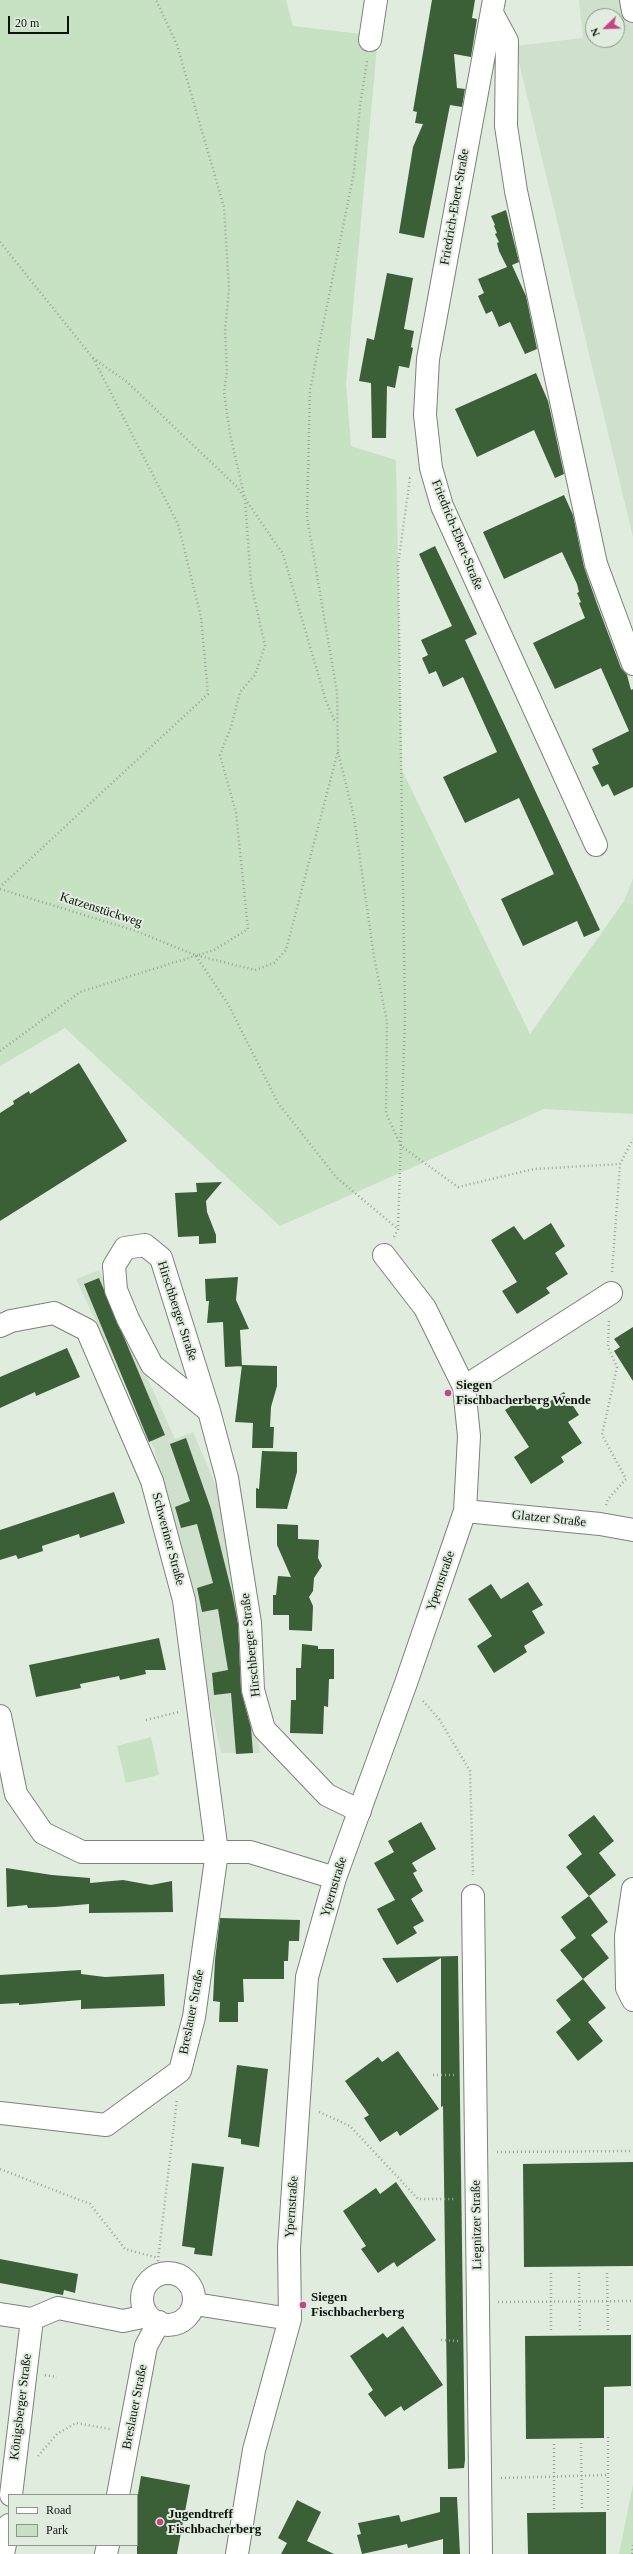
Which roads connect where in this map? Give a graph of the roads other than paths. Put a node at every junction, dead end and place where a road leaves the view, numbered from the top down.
1 (376, 0) edge
2 (631, 0) edge
3 (494, 8) edge
4 (633, 11) edge
5 (370, 40) road end
6 (633, 664) edge
7 (596, 845) dead end
8 (384, 1255) dead end
9 (610, 1293) road end
10 (0, 1326) edge
11 (464, 1387) junction
12 (209, 1411) junction
13 (465, 1511) junction
14 (633, 1530) edge
15 (0, 1716) edge
16 (360, 1811) junction
17 (217, 1852) junction
18 (335, 1878) junction
19 (633, 1889) edge
20 (473, 1896) road end
21 (633, 2000) edge
22 (0, 2113) edge
23 (194, 2304) junction
24 (0, 2314) edge
25 (32, 2319) junction
26 (153, 2319) junction
27 (290, 2319) junction
28 (11, 2494) edge
29 (118, 2494) edge
30 (8, 2531) edge
31 (4, 2554) edge
32 (237, 2554) edge
33 (481, 2554) edge

1 - 5 street
2 - 4 street
3 - 6 street, Friedrich-Ebert-Straße
3 - 7 street, Friedrich-Ebert-Straße
8 - 11 street, Ypernstraße
9 - 11 street
10 - 17 street, Schweriner Straße
11 - 13 street, Ypernstraße
12 - 12 street, Hirschberger Straße
12 - 16 street, Hirschberger Straße
13 - 14 street, Glatzer Straße
13 - 16 street, Ypernstraße
15 - 17 street
16 - 18 street, Ypernstraße
17 - 18 street
17 - 22 street, Breslauer Straße
18 - 27 street, Ypernstraße
19 - 21 street
20 - 33 street, Liegnitzer Straße
23 - 26 street
23 - 26 street
23 - 27 street
24 - 25 street
25 - 26 street
25 - 28 street, Königsberger Straße
26 - 29 street, Breslauer Straße
27 - 32 street, Ypernstraße
30 - 31 street

